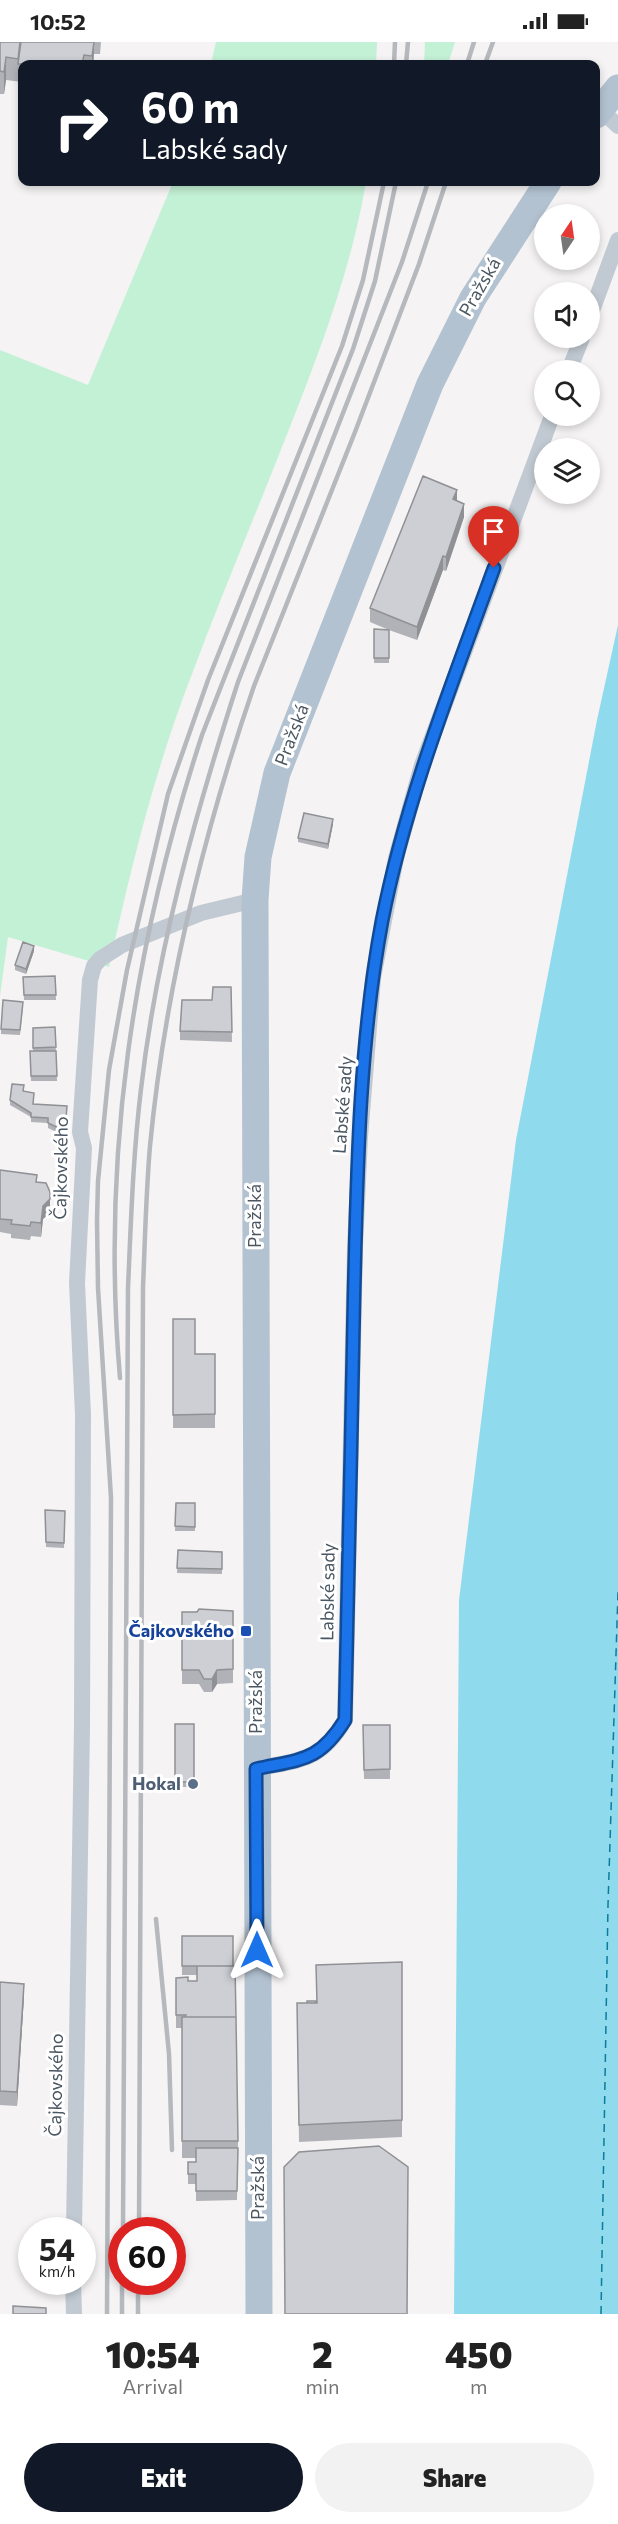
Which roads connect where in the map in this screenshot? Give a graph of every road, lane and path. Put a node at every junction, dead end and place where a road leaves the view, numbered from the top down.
1 (618, 88) edge
2 (604, 117) edge
3 (545, 186) edge
4 (618, 240) edge
5 (600, 289) edge
6 (548, 426) edge
7 (255, 900) junction
8 (256, 1769) junction
9 (74, 2217) edge
10 (74, 2295) edge
11 (74, 2314) edge
12 (259, 2314) edge

1 - 2 main road
3 - 7 main road, Pražská
4 - 5 street
6 - 8 street, Labské sady
7 - 8 main road, Pražská
7 - 9 street, Čajkovského
8 - 12 main road, Pražská
10 - 11 street

